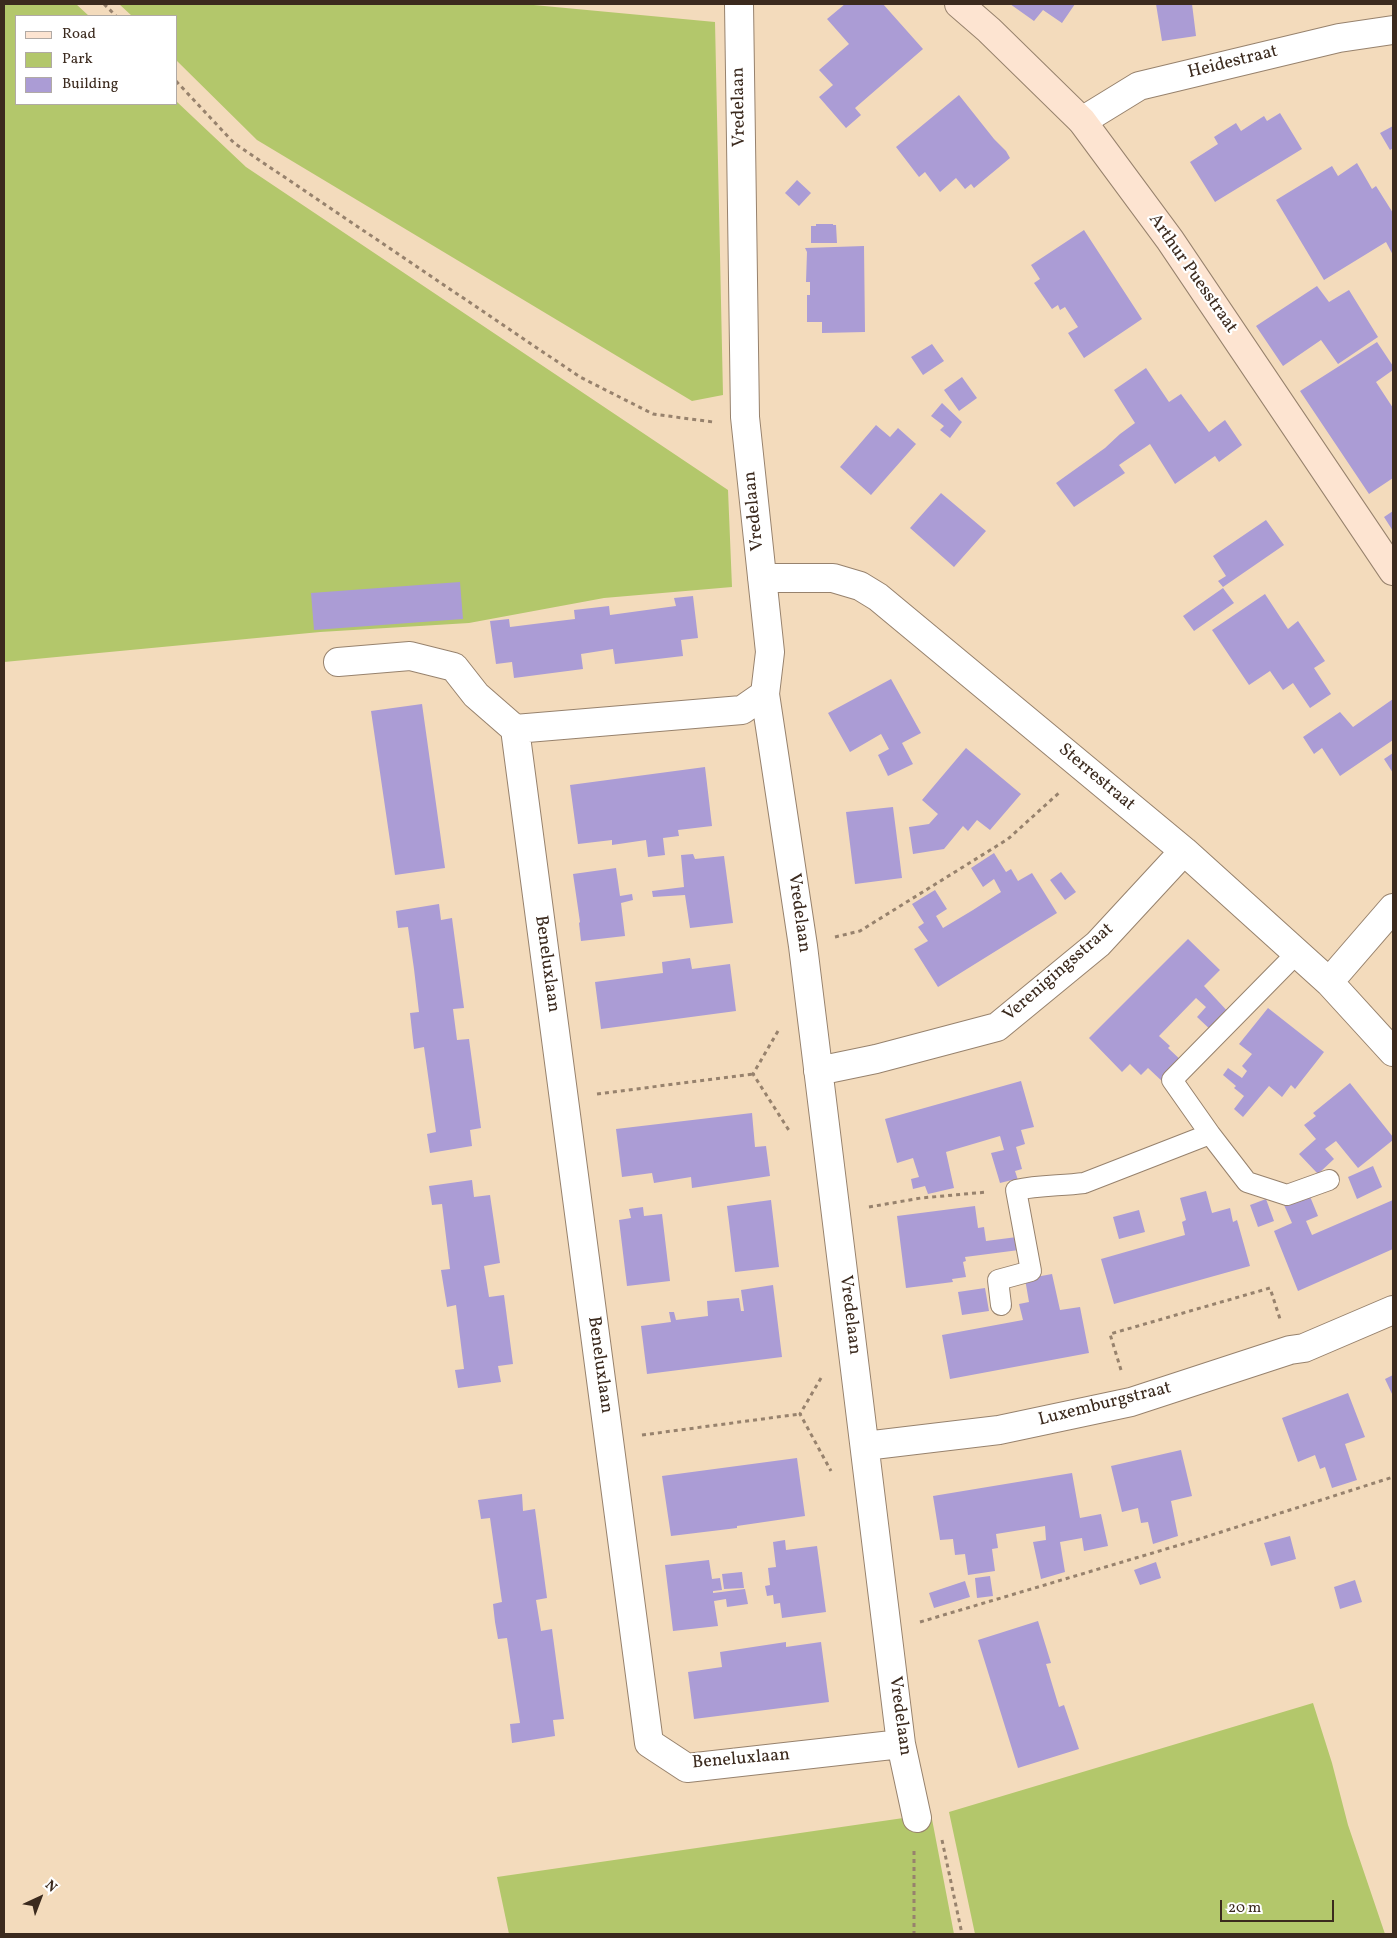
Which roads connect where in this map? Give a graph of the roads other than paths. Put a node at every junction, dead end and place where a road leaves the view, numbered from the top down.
1 (739, 4) edge
2 (958, 4) edge
3 (1393, 30) edge
4 (1082, 121) junction
5 (1393, 571) edge
6 (762, 578) junction
7 (338, 662) dead end
8 (765, 694) junction
9 (514, 729) junction
10 (1184, 851) junction
11 (1393, 908) edge
12 (1297, 953) junction
13 (1329, 982) junction
14 (1393, 1052) edge
15 (818, 1071) junction
16 (1210, 1134) junction
17 (1329, 1180) dead end
18 (1001, 1306) dead end
19 (1393, 1310) edge
20 (865, 1446) junction
21 (901, 1744) junction
22 (917, 1818) road end

1 - 6 street, Vredelaan
2 - 4 street, Arthur Puesstraat
3 - 4 street, Heidestraat
4 - 5 street, Arthur Puesstraat
6 - 8 street, Vredelaan
6 - 10 street, Sterrestraat
7 - 9 street
8 - 9 street
8 - 15 street, Vredelaan
9 - 21 street, Beneluxlaan
10 - 12 street, Sterrestraat
10 - 15 street, Verenigingsstraat
11 - 13 street
12 - 13 street, Sterrestraat
12 - 16 lane
13 - 14 street, Sterrestraat
15 - 20 street, Vredelaan
16 - 17 lane
16 - 18 lane
19 - 20 street, Luxemburgstraat
20 - 21 street, Vredelaan
21 - 22 street, Vredelaan

